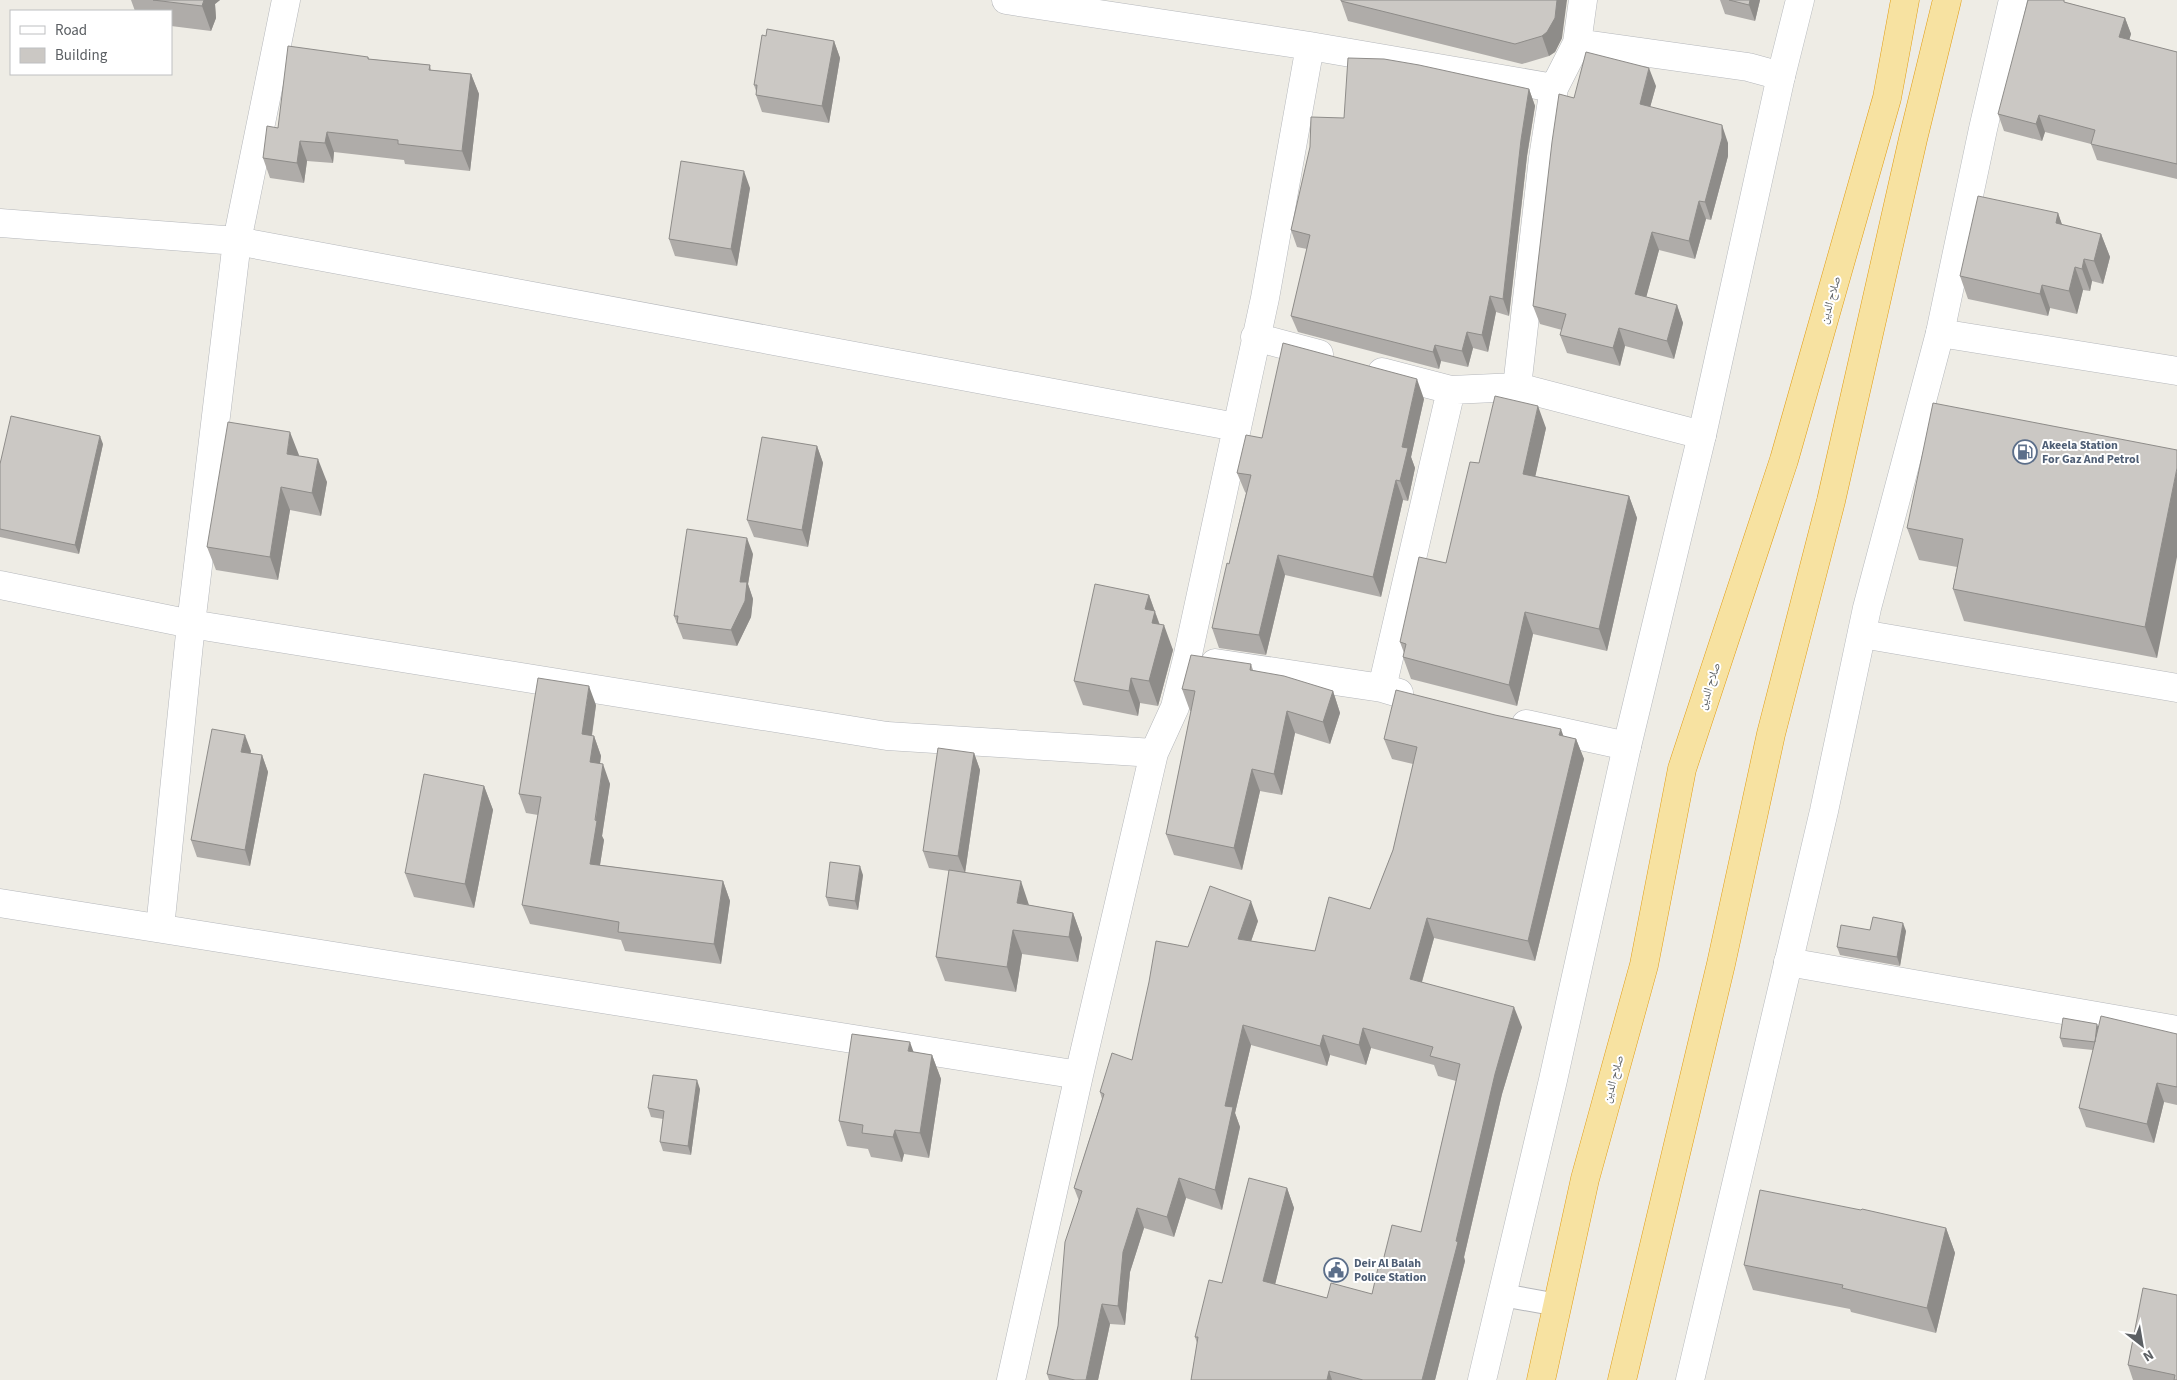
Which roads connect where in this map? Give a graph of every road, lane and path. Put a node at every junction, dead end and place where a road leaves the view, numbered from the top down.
1 (286, 0) edge
2 (1006, 0) edge
3 (1583, 0) edge
4 (1800, 0) edge
5 (1905, 0) edge
6 (1947, 0) edge
7 (2013, 0) edge
8 (1577, 43) junction
9 (1310, 46) junction
10 (1781, 76) junction
11 (1554, 88) junction
12 (0, 222) edge
13 (237, 241) junction
14 (1940, 333) junction
15 (1255, 337) junction
16 (2177, 371) edge
17 (1517, 387) junction
18 (1451, 390) junction
19 (1236, 427) junction
20 (1702, 435) junction
21 (0, 585) edge
22 (191, 624) junction
23 (1862, 634) junction
24 (1187, 659) junction
25 (1382, 688) junction
26 (2177, 688) edge
27 (1420, 698) edge
28 (1506, 720) edge
29 (1627, 746) junction
30 (1154, 753) junction
31 (0, 903) edge
32 (160, 928) junction
33 (1788, 962) junction
34 (2177, 1030) edge
35 (1079, 1075) junction
36 (1502, 1295) junction
37 (1558, 1305) junction
38 (1011, 1380) edge
39 (1482, 1380) edge
40 (1541, 1380) edge
41 (1622, 1380) edge
42 (1690, 1380) edge

1 - 13 street
2 - 9 street
3 - 8 street
4 - 10 street
5 - 37 highway, صلاح الدين
6 - 41 highway
7 - 14 street
8 - 10 street
8 - 11 street
9 - 11 street
9 - 15 street
10 - 20 street
11 - 17 street
12 - 13 street
13 - 19 street
13 - 22 street
14 - 16 street
14 - 23 street
15 - 18 street
15 - 19 street
17 - 18 street
17 - 20 street
18 - 25 street
19 - 24 street
20 - 29 street
21 - 22 street
22 - 30 street
22 - 32 street
23 - 26 street
23 - 33 street
24 - 25 street
24 - 30 street
25 - 27 street
28 - 29 street
29 - 36 street
30 - 35 street
31 - 32 street
32 - 35 street
33 - 34 street
33 - 42 street
35 - 38 street
36 - 37 lane
36 - 39 street
37 - 40 highway, صلاح الدين

